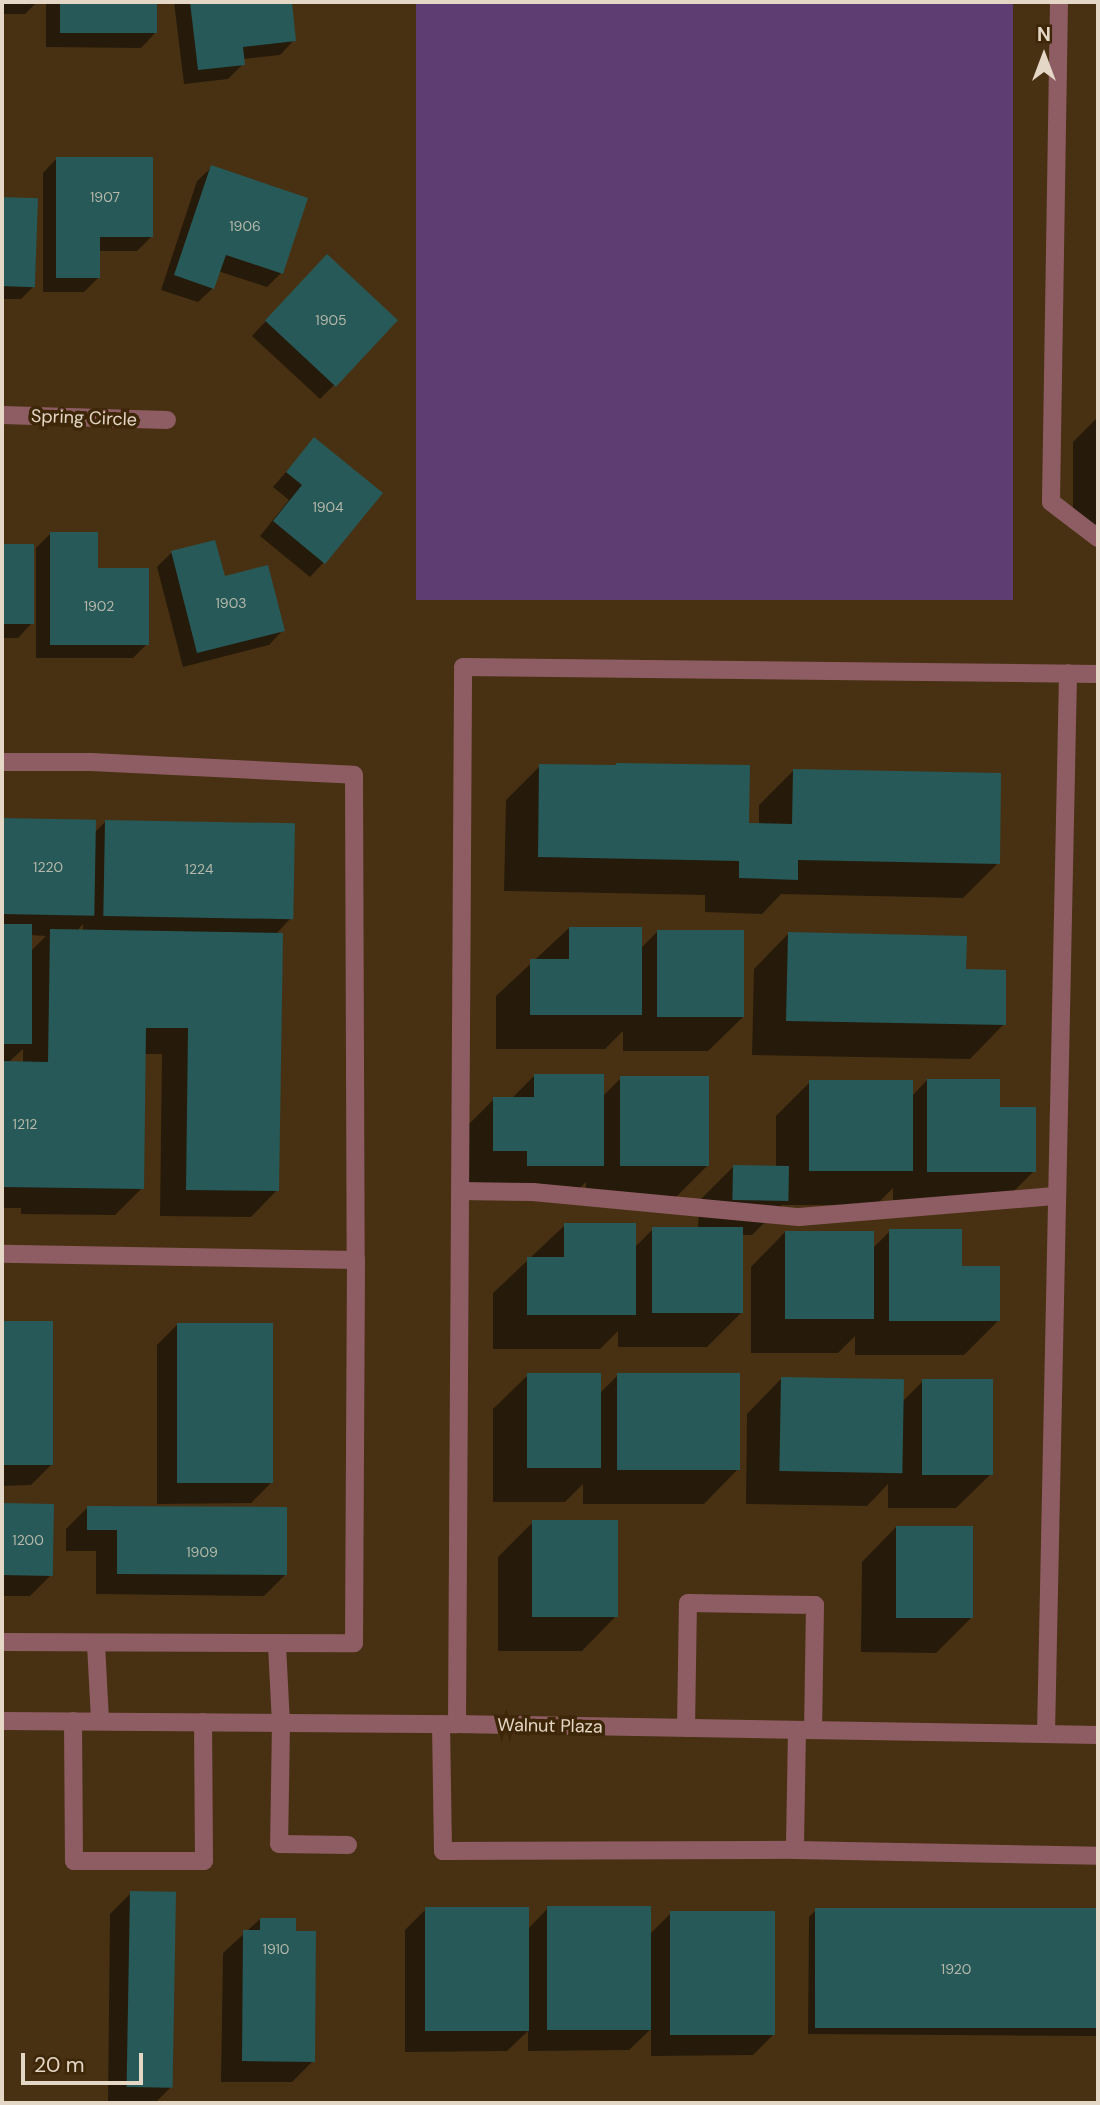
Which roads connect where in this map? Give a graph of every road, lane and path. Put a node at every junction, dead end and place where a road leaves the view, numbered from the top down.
1 (1059, 2) edge
2 (2, 415) edge
3 (167, 421) dead end
4 (1098, 538) edge
5 (1068, 673) junction
6 (1098, 674) edge
7 (2, 762) edge
8 (460, 1191) junction
9 (1057, 1196) junction
10 (2, 1254) edge
11 (356, 1260) junction
12 (2, 1642) edge
13 (96, 1644) junction
14 (277, 1645) junction
15 (2, 1721) edge
16 (73, 1721) junction
17 (100, 1721) junction
18 (203, 1722) junction
19 (281, 1723) junction
20 (449, 1724) junction
21 (687, 1728) junction
22 (805, 1730) junction
23 (1046, 1734) junction
24 (1098, 1735) edge
25 (348, 1845) dead end
26 (795, 1850) junction
27 (1098, 1856) edge

1 - 4 street
2 - 3 street, Spring Circle
5 - 6 street
5 - 8 street
5 - 9 street
7 - 11 street
8 - 9 street
8 - 20 street
9 - 23 street
10 - 11 street
11 - 14 street
12 - 13 street
13 - 14 street
13 - 17 street
14 - 19 street
15 - 16 street, Walnut Plaza
16 - 17 street, Walnut Plaza
16 - 18 street
17 - 18 street, Walnut Plaza
18 - 19 street, Walnut Plaza
19 - 20 street, Walnut Plaza
19 - 25 street
20 - 21 street, Walnut Plaza
20 - 26 street
21 - 22 street, Walnut Plaza
21 - 22 street
22 - 23 street, Walnut Plaza
22 - 26 street
23 - 24 street, Walnut Plaza
26 - 27 street

